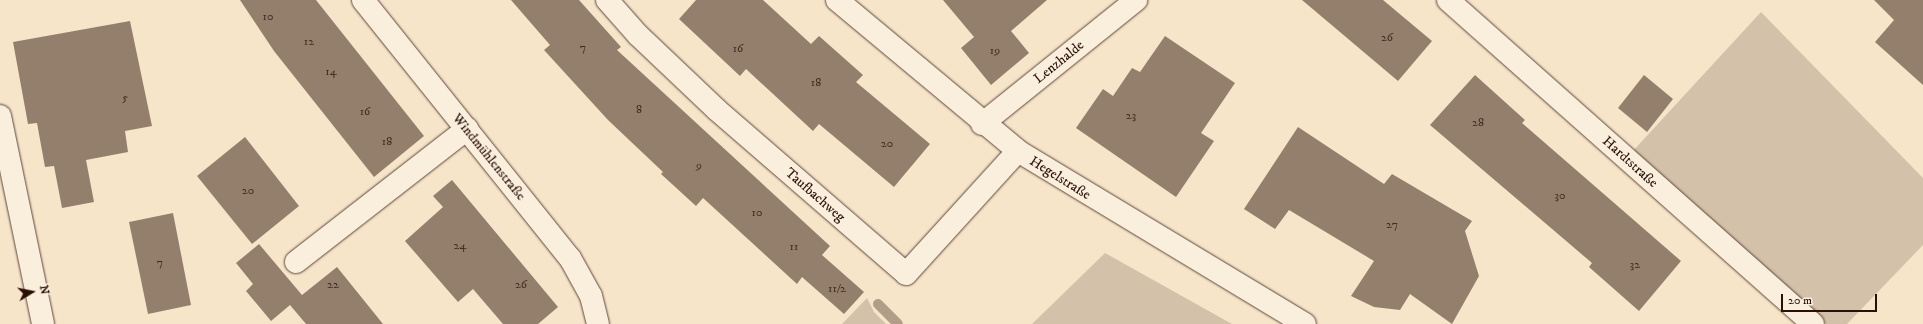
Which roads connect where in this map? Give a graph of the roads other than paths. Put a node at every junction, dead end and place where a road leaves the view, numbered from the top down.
1 (363, 0) edge
2 (607, 0) edge
3 (837, 0) edge
4 (1136, 0) edge
5 (1448, 0) edge
6 (0, 116) edge
7 (982, 124) junction
8 (466, 129) junction
9 (1018, 152) junction
10 (296, 262) dead end
11 (43, 324) edge
12 (598, 324) edge
13 (1305, 324) edge
14 (1813, 324) edge

1 - 8 street, Windmühlenstraße
2 - 9 street, Taufbachweg
3 - 7 street, Hegelstraße
4 - 7 street, Lenzhalde
5 - 14 street, Hardtstraße
6 - 11 street
7 - 9 street, Hegelstraße
8 - 10 street
8 - 12 street, Windmühlenstraße
9 - 13 street, Hegelstraße

